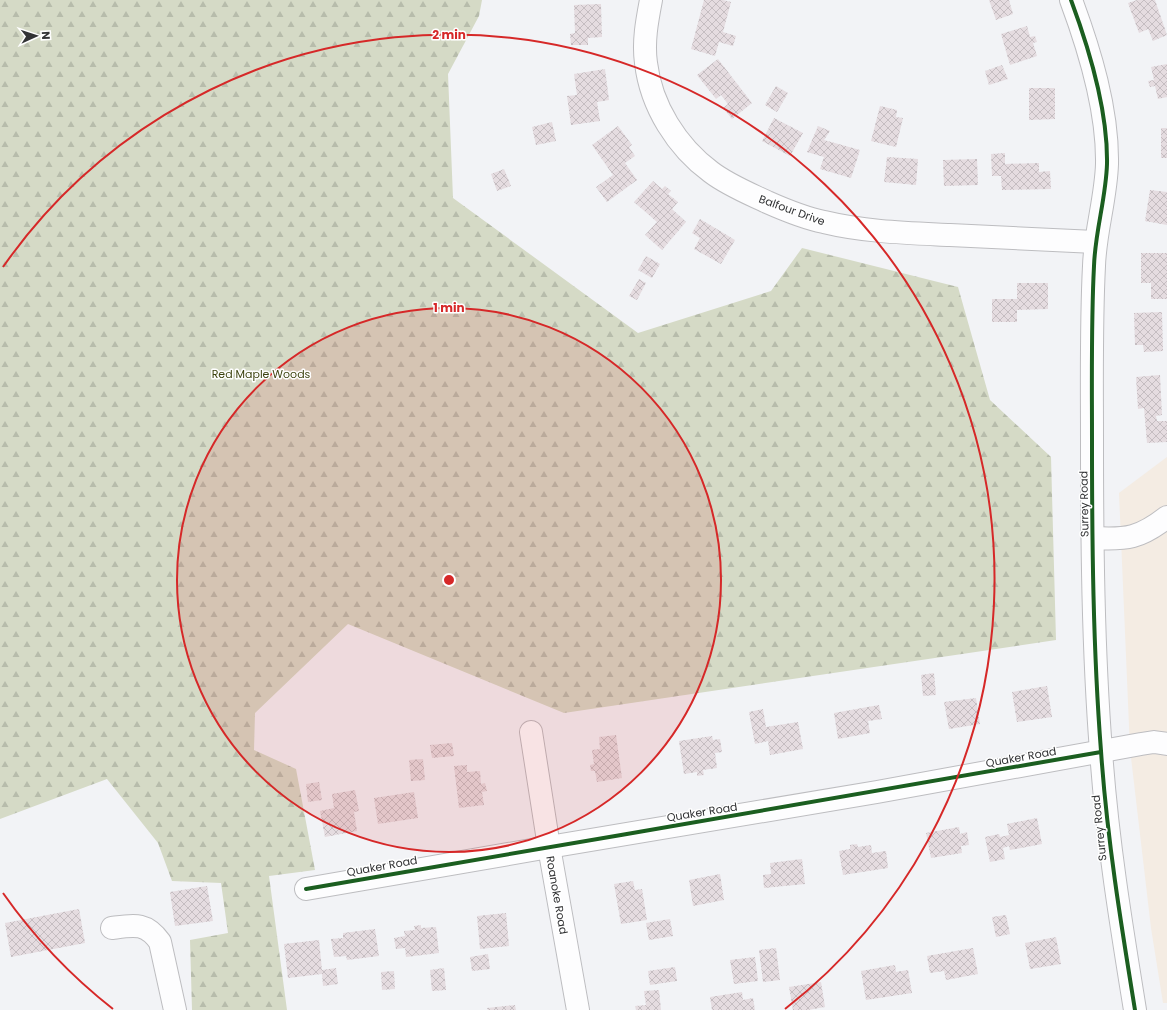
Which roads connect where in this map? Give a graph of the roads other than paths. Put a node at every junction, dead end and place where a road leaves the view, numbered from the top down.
1 (651, 0) edge
2 (1071, 0) edge
3 (1095, 242) junction
4 (1167, 517) edge
5 (1093, 538) junction
6 (531, 732) dead end
7 (1167, 744) edge
8 (1101, 752) junction
9 (549, 847) junction
10 (306, 889) dead end
11 (112, 928) dead end
12 (175, 1010) edge
13 (578, 1010) edge
14 (1135, 1010) edge

1 - 3 street, Balfour Drive
2 - 3 street, Surrey Road
3 - 5 street, Surrey Road
4 - 5 street
5 - 8 street, Surrey Road
6 - 9 street, Roanoke Road
7 - 8 street, Quaker Road
8 - 9 street, Quaker Road
8 - 14 street, Surrey Road
9 - 10 street, Quaker Road
9 - 13 street, Roanoke Road
11 - 12 street

